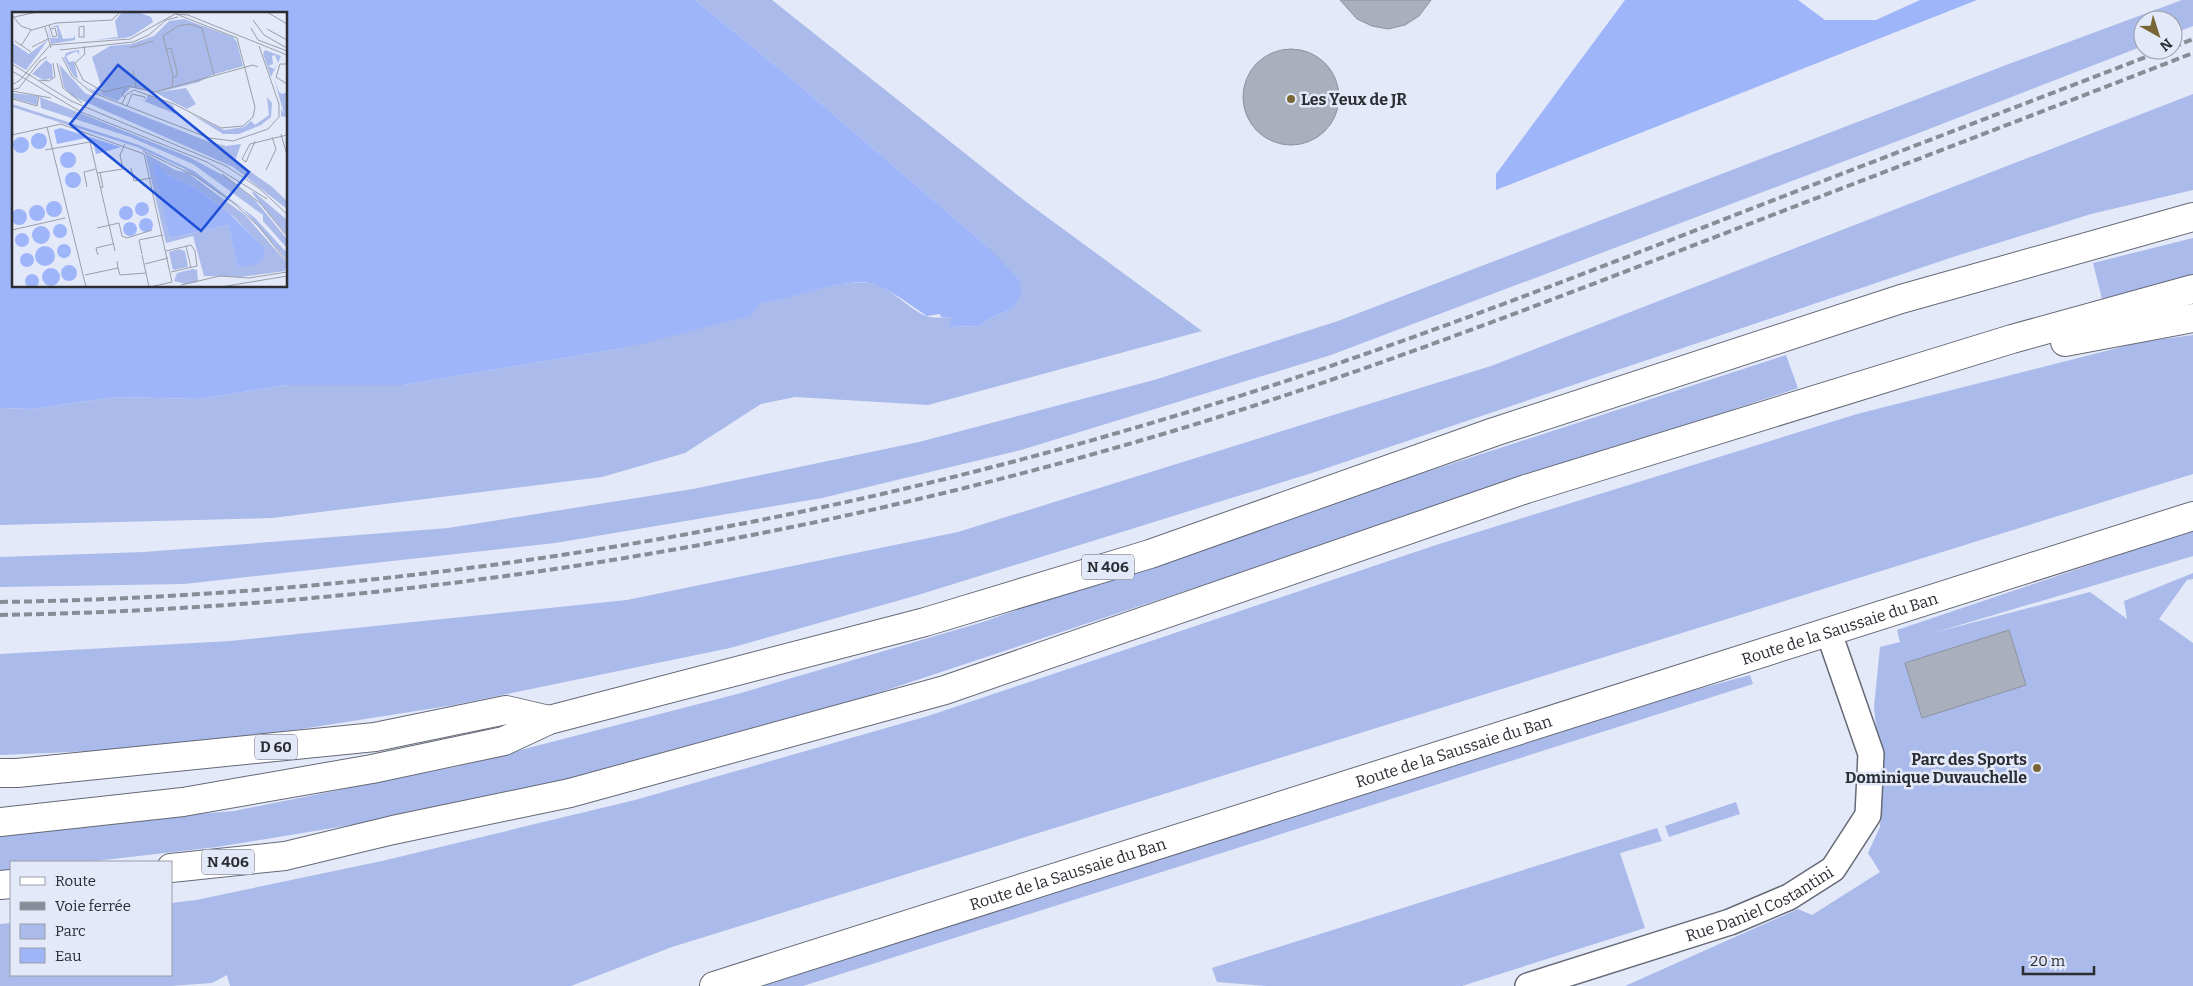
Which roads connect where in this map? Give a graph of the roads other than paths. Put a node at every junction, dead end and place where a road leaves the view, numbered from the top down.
1 (2193, 217) edge
2 (2193, 290) edge
3 (2193, 318) edge
4 (2012, 339) junction
5 (2193, 516) edge
6 (1829, 633) junction
7 (550, 720) junction
8 (0, 773) edge
9 (0, 822) edge
10 (172, 868) edge
11 (714, 986) edge
12 (1528, 986) edge

1 - 7 main road, N 406
2 - 4 main road, N 406
3 - 4 main road
4 - 10 main road, N 406
5 - 6 main road, Route de la Saussaie du Ban
6 - 11 main road, Route de la Saussaie du Ban
6 - 12 street, Rue Daniel Costantini
7 - 8 main road, D 60
7 - 9 main road, N 406

